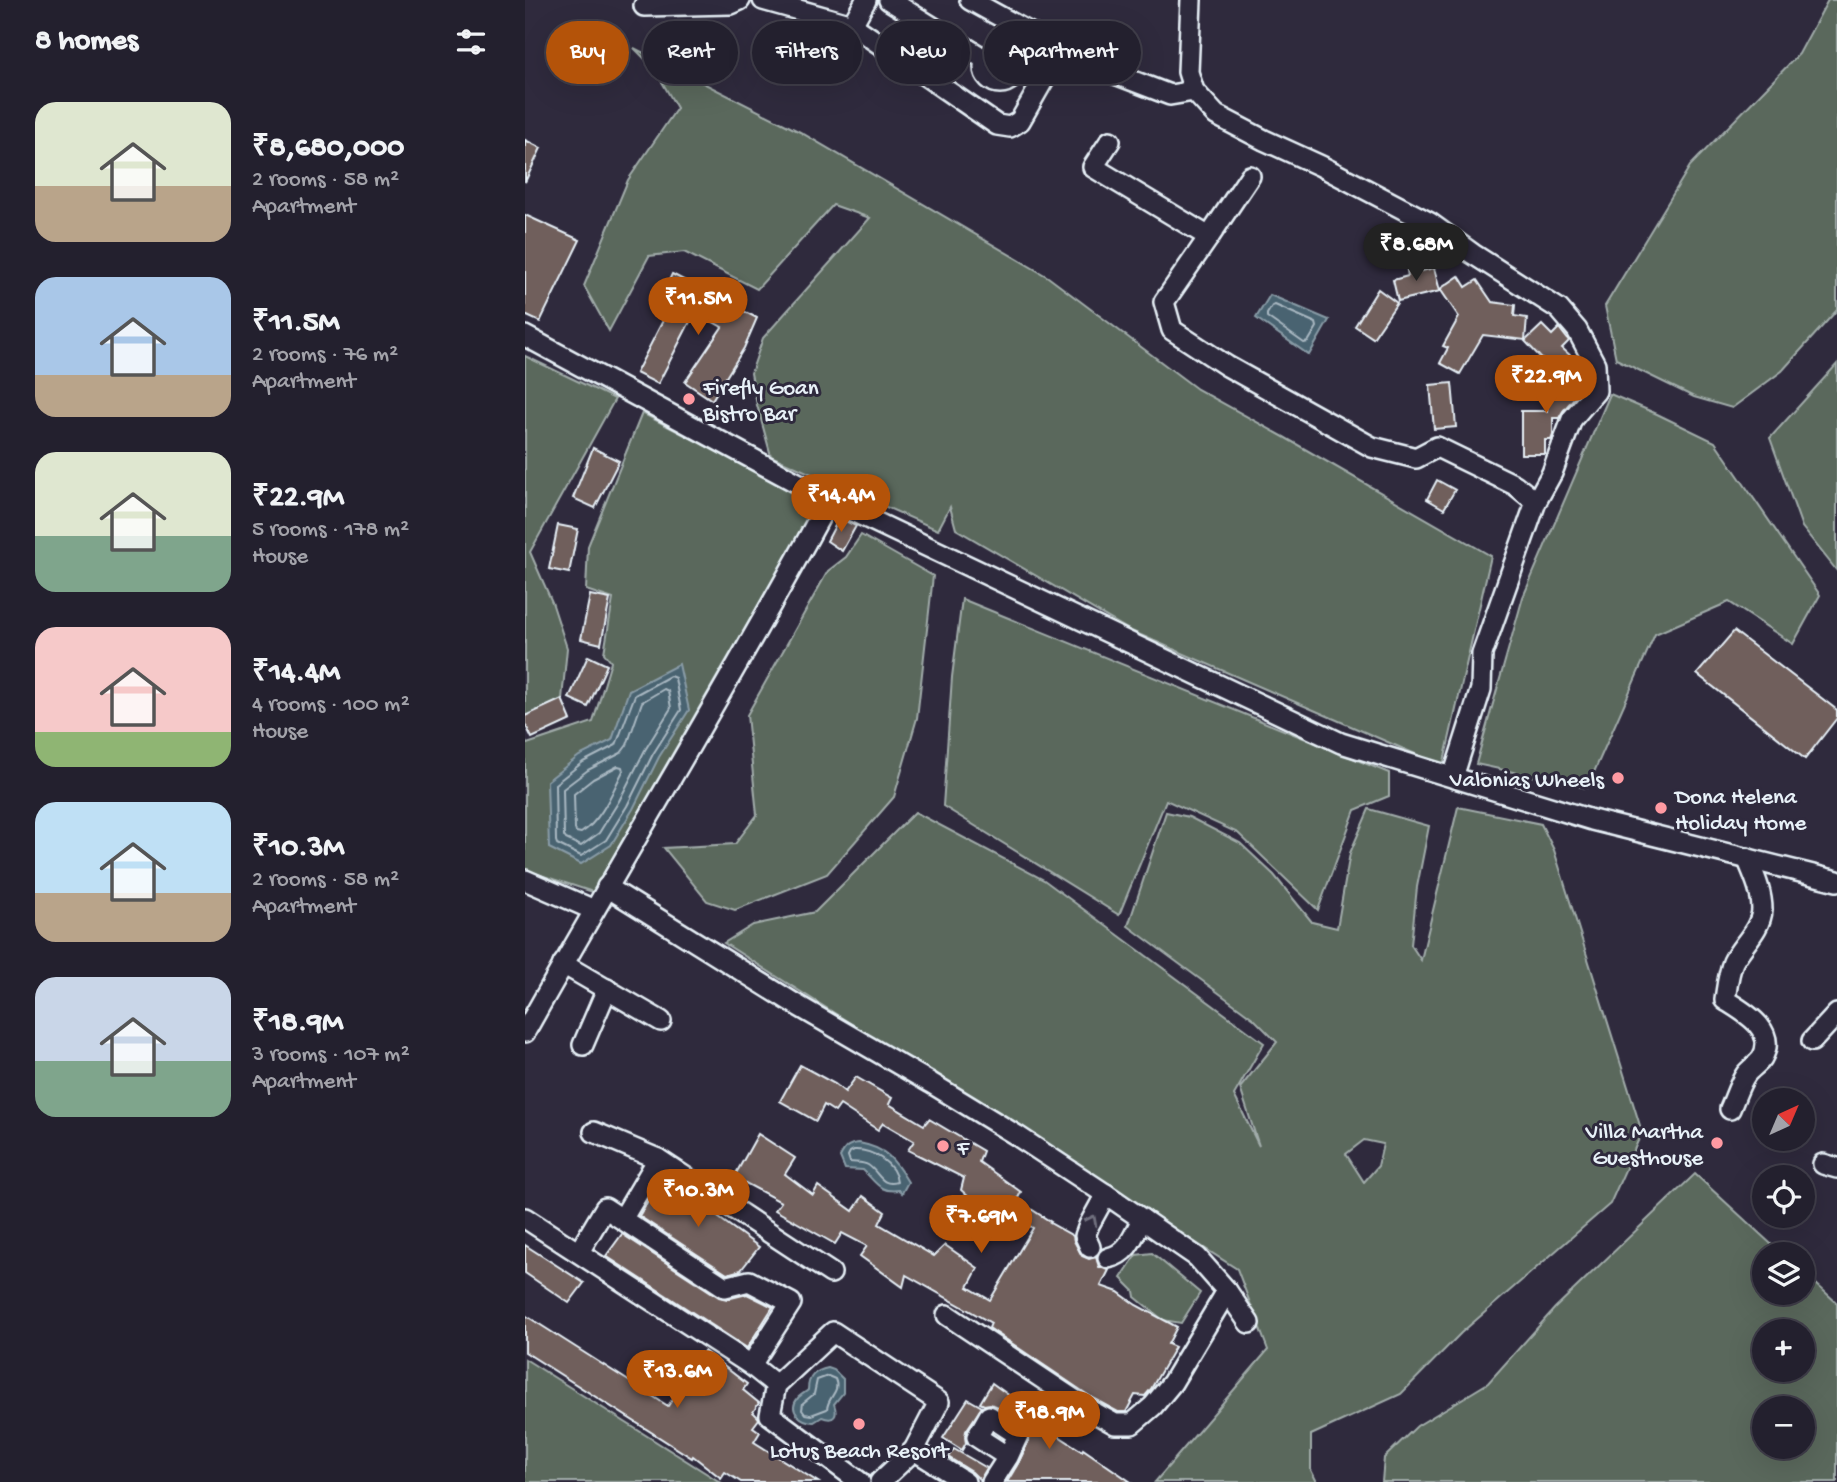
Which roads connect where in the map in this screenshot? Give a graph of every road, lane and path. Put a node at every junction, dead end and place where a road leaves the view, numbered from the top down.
1 (740, 0) edge
2 (762, 0) edge
3 (866, 0) edge
4 (889, 0) edge
5 (970, 0) edge
6 (1191, 0) edge
7 (644, 6) dead end
8 (839, 21) edge
9 (854, 21) edge
10 (1007, 21) edge
11 (862, 32) edge
12 (984, 59) edge
13 (1141, 83) edge
14 (1041, 84) edge
15 (1194, 91) junction
16 (1111, 141) dead end
17 (1249, 176) dead end
18 (1209, 237) junction
19 (525, 336) edge
20 (829, 500) junction
21 (1536, 502) junction
22 (1453, 777) junction
23 (1747, 858) junction
24 (525, 880) edge
25 (1837, 881) edge
26 (607, 887) junction
27 (594, 910) junction
28 (563, 964) junction
29 (607, 989) junction
30 (1837, 1014) edge
31 (661, 1021) dead end
32 (525, 1032) edge
33 (1812, 1041) dead end
34 (583, 1045) dead end
35 (1730, 1109) dead end
36 (594, 1132) dead end
37 (658, 1159) junction
38 (1106, 1194) junction
39 (525, 1218) edge
40 (623, 1219) junction
41 (1142, 1219) junction
42 (1090, 1247) dead end
43 (579, 1252) junction
44 (1108, 1258) dead end
45 (831, 1273) dead end
46 (1227, 1291) junction
47 (947, 1315) dead end
48 (1249, 1323) dead end
49 (751, 1365) junction
50 (776, 1385) junction
51 (914, 1450) junction
52 (1008, 1457) dead end
53 (860, 1482) edge
54 (880, 1482) edge
55 (965, 1482) edge
56 (992, 1482) edge

1 - 7 street
2 - 8 street
3 - 9 street
4 - 12 street
5 - 10 street
6 - 15 street
11 - 14 street
13 - 15 street
15 - 21 street
16 - 18 street
17 - 18 street
18 - 21 street
19 - 20 street
20 - 22 street
20 - 26 street
21 - 22 street
22 - 23 street
23 - 25 street
23 - 35 street
24 - 27 street
26 - 27 street
26 - 38 street
27 - 28 street
28 - 29 street
28 - 32 street
29 - 31 street
29 - 34 street
30 - 33 street
36 - 37 street
37 - 40 street
37 - 45 street
38 - 41 street
42 -> 38 street
39 - 43 street
40 - 43 street
40 - 49 street
41 - 44 street
41 - 46 street
43 - 49 street
46 - 47 street
46 - 48 street
49 - 50 street
50 - 51 street
50 - 53 street
51 - 54 street
51 - 55 street
52 - 56 street

